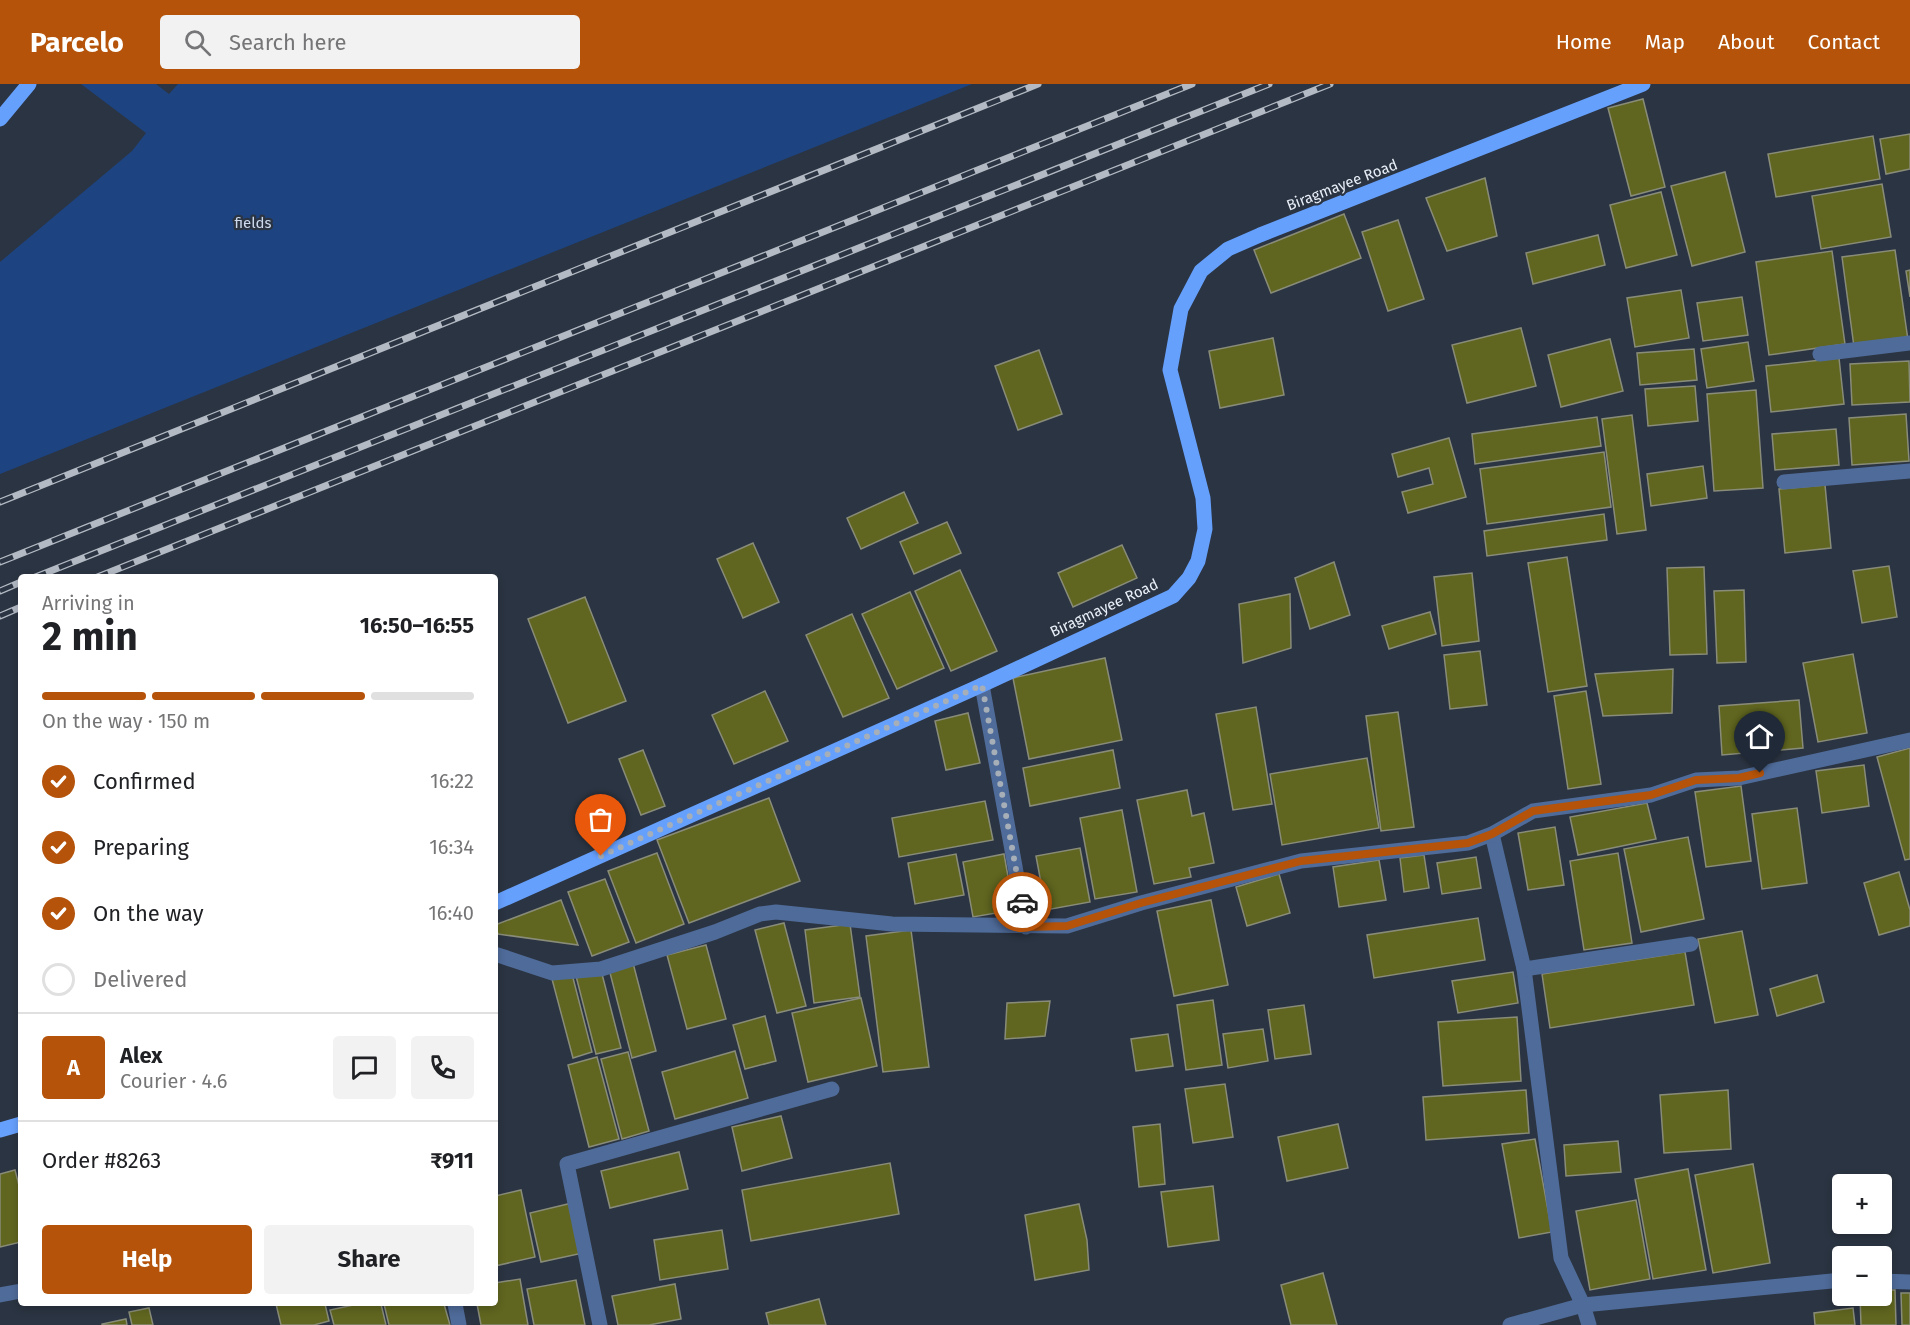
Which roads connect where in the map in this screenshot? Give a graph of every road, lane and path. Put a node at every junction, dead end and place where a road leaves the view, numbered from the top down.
1 (29, 84) edge
2 (1643, 84) edge
3 (0, 119) edge
4 (1910, 343) edge
5 (1820, 354) dead end
6 (1910, 471) edge
7 (1784, 482) dead end
8 (982, 685) junction
9 (1910, 740) edge
10 (1492, 834) junction
11 (498, 902) edge
12 (1026, 927) junction
13 (1691, 944) dead end
14 (498, 955) edge
15 (1524, 969) junction
16 (832, 1089) dead end
17 (18, 1125) edge
18 (0, 1130) edge
19 (1832, 1281) edge
20 (1892, 1281) edge
21 (1910, 1282) edge
22 (18, 1292) edge
23 (0, 1295) edge
24 (1583, 1305) junction
25 (455, 1306) edge
26 (459, 1325) edge
27 (600, 1325) edge
28 (1510, 1325) edge
29 (1588, 1325) edge

1 - 3 main road
2 - 8 main road, Biragmayee Road
4 - 5 street
6 - 7 street
8 - 11 main road, Biragmayee Road
8 - 12 street
9 - 10 street
10 - 12 street
10 - 15 street
12 - 14 street
13 - 15 street
15 - 24 street
16 - 27 street
17 - 18 main road
19 - 24 street
20 - 21 street
22 - 23 street
24 - 28 street
24 - 29 street
25 - 26 street

